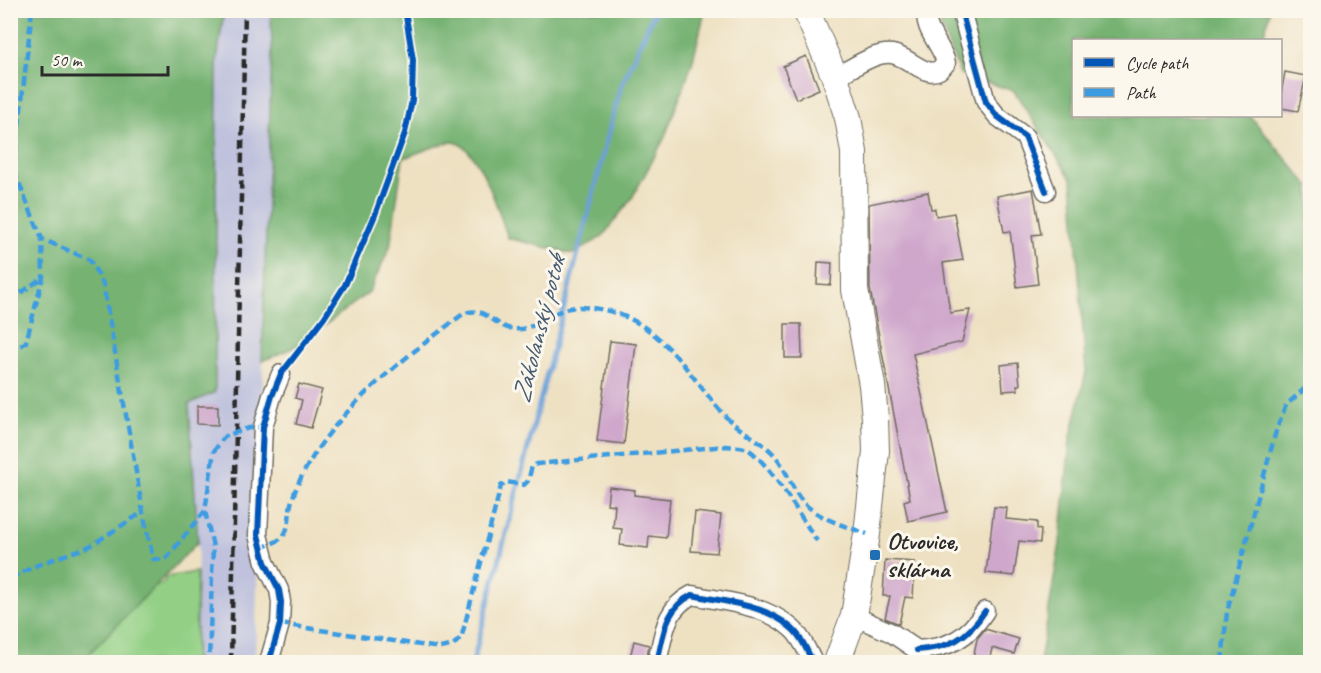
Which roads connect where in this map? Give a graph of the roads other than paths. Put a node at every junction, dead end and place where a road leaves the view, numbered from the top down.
1 (806, 10) edge
2 (927, 10) edge
3 (962, 10) edge
4 (835, 77) junction
5 (1046, 191) dead end
6 (281, 375) dead end
7 (985, 611) dead end
8 (854, 616) junction
9 (918, 656) edge
10 (269, 663) edge
11 (657, 663) edge
12 (813, 663) edge
13 (837, 663) edge

1 - 4 main road
2 - 4 street
3 - 5 street
4 - 8 main road
6 - 10 street
7 - 9 street
8 - 9 street
8 - 13 main road
11 - 12 street

